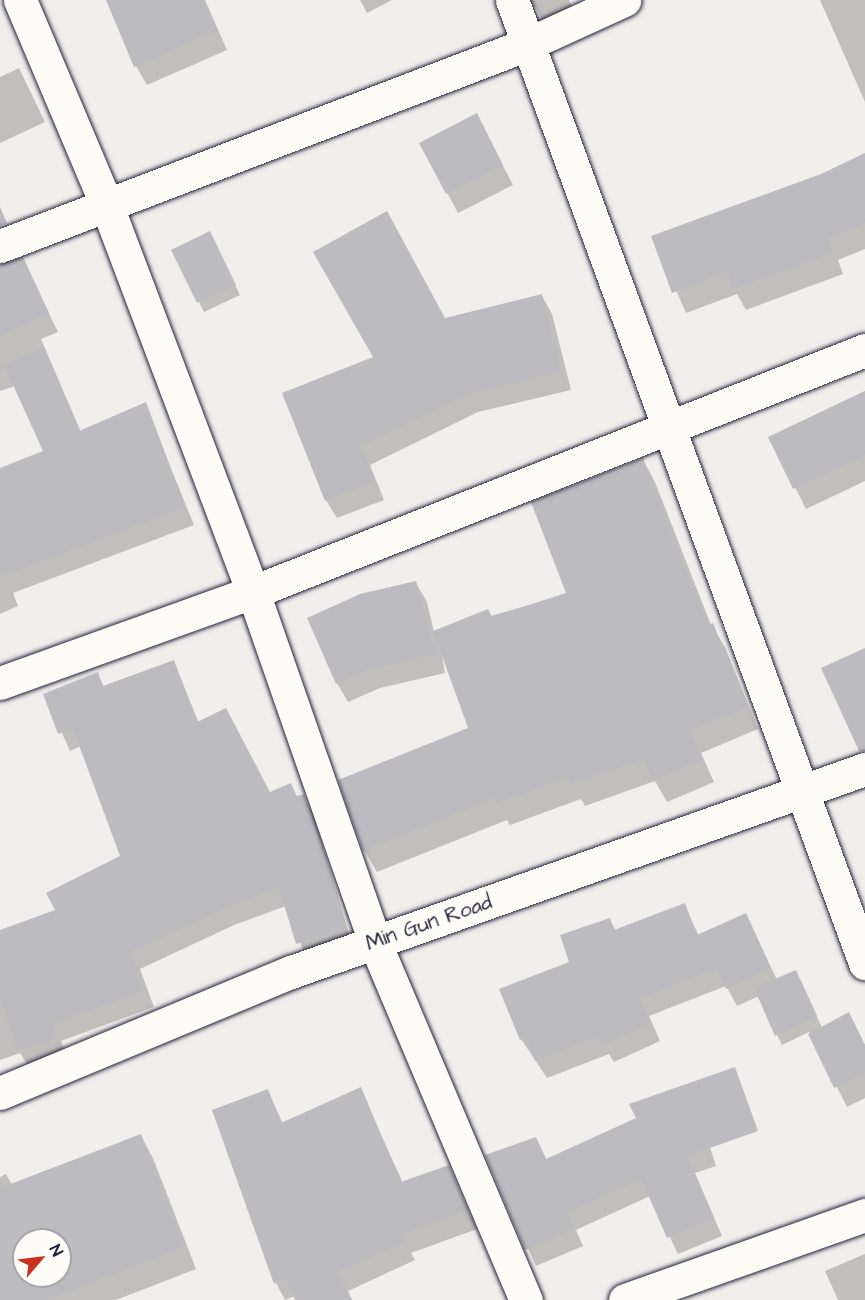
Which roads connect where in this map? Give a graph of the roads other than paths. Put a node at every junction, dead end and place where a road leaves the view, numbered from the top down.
1 (20, 0) edge
2 (512, 0) edge
3 (624, 0) edge
4 (528, 44) junction
5 (107, 206) junction
6 (0, 246) edge
7 (865, 350) edge
8 (668, 427) junction
9 (253, 592) junction
10 (0, 682) edge
11 (865, 769) edge
12 (801, 792) junction
13 (375, 943) junction
14 (865, 963) edge
15 (0, 1094) edge
16 (865, 1215) edge
17 (526, 1300) edge
18 (626, 1300) edge

1 - 5 street
2 - 4 street
3 - 4 street
4 - 5 street
4 - 8 street
5 - 6 street
5 - 9 street
7 - 8 street
8 - 9 street
8 - 12 street
9 - 10 street
9 - 13 street
11 - 12 street, Min Gun Road
12 - 13 street, Min Gun Road
12 - 14 street
13 - 15 street, Min Gun Road
13 - 17 street
16 - 18 street

